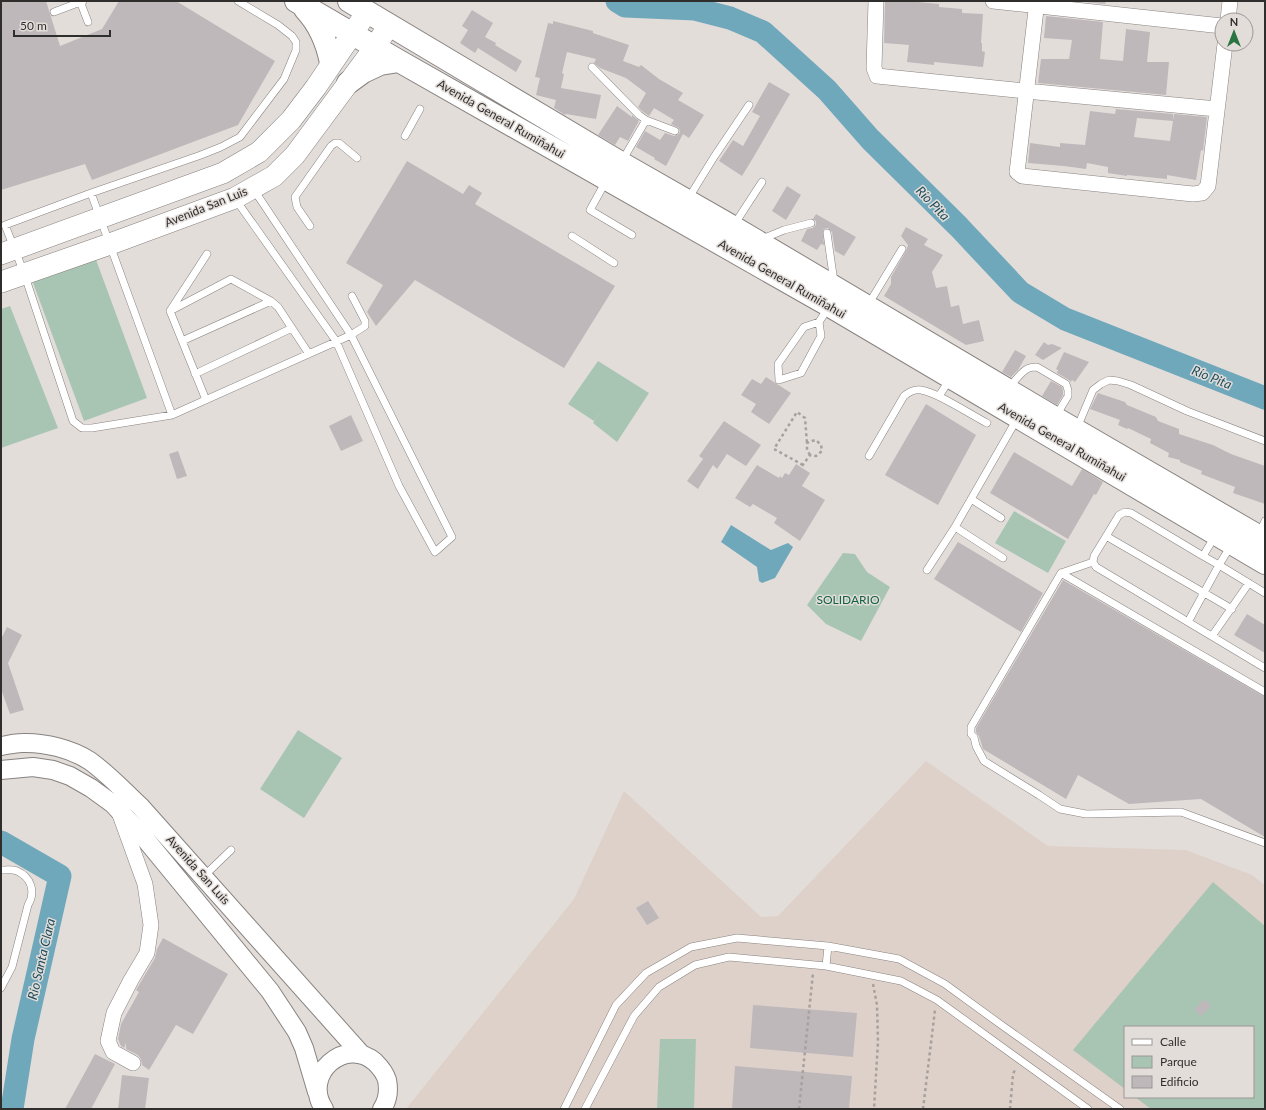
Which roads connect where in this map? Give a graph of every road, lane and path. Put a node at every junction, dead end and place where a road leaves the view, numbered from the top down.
1 (81, 1) edge
2 (238, 1) edge
3 (876, 1) edge
4 (993, 1) edge
5 (1230, 1) edge
6 (298, 2) edge
7 (1036, 3) edge
8 (358, 6) edge
9 (54, 12) dead end
10 (1229, 12) edge
11 (88, 22) dead end
12 (389, 25) junction
13 (1214, 25) edge
14 (352, 33) junction
15 (375, 47) junction
16 (1224, 52) edge
17 (399, 61) junction
18 (331, 63) junction
19 (592, 67) dead end
20 (348, 83) junction
21 (1026, 91) junction
22 (749, 105) dead end
23 (420, 109) dead end
24 (1217, 109) junction
25 (646, 120) junction
26 (675, 131) dead end
27 (405, 136) dead end
28 (357, 158) dead end
29 (614, 171) junction
30 (223, 173) junction
31 (762, 182) dead end
32 (253, 188) junction
33 (91, 192) junction
34 (235, 198) junction
35 (687, 201) junction
36 (100, 218) junction
37 (811, 223) dead end
38 (3, 225) edge
39 (310, 226) dead end
40 (733, 227) junction
41 (827, 233) dead end
42 (632, 235) dead end
43 (572, 236) dead end
44 (757, 242) junction
45 (110, 244) junction
46 (902, 249) dead end
47 (8, 251) edge
48 (207, 254) dead end
49 (614, 263) dead end
50 (24, 274) junction
51 (1, 282) edge
52 (352, 296) dead end
53 (271, 302) junction
54 (828, 305) junction
55 (867, 307) junction
56 (170, 311) junction
57 (292, 328) junction
58 (351, 335) junction
59 (182, 342) junction
60 (336, 342) junction
61 (309, 354) junction
62 (195, 374) junction
63 (951, 377) junction
64 (1008, 390) junction
65 (939, 396) junction
66 (206, 400) junction
67 (172, 415) junction
68 (1018, 417) junction
69 (1055, 418) junction
70 (987, 424) dead end
71 (1076, 430) junction
72 (1265, 441) edge
73 (807, 443) junction
74 (810, 455) junction
75 (869, 456) dead end
76 (972, 499) junction
77 (1001, 518) dead end
78 (955, 527) junction
79 (1263, 532) edge
80 (1106, 536) junction
81 (1225, 539) junction
82 (1203, 556) junction
83 (1003, 558) dead end
84 (1093, 562) junction
85 (1265, 563) edge
86 (1219, 565) junction
87 (927, 570) dead end
88 (1061, 573) junction
89 (1249, 584) junction
90 (1204, 593) junction
91 (1265, 593) edge
92 (1232, 609) junction
93 (1188, 622) junction
94 (1212, 636) junction
95 (1265, 668) edge
96 (1265, 692) edge
97 (1, 746) edge
98 (1, 770) edge
99 (118, 810) junction
100 (1265, 843) edge
101 (231, 850) dead end
102 (1, 870) edge
103 (204, 876) junction
104 (828, 946) junction
105 (814, 965) junction
106 (826, 966) junction
107 (871, 975) junction
108 (1, 988) edge
109 (937, 1000) junction
110 (362, 1055) junction
111 (1020, 1060) junction
112 (133, 1062) dead end
113 (320, 1103) edge
114 (382, 1109) edge
115 (564, 1109) edge
116 (585, 1109) edge
117 (799, 1109) edge
118 (874, 1109) edge
119 (923, 1109) edge
120 (1010, 1109) edge
121 (1088, 1109) edge
122 (1120, 1109) edge

1 - 9 lane
1 - 11 lane
2 - 33 lane
3 - 21 street
4 - 7 street
5 - 10 street
6 - 14 highway, Avenida General Rumiñahui
6 - 18 highway
7 - 13 street
7 - 21 street
8 - 12 highway, Avenida General Rumiñahui
8 - 14 main road, Avenida San Luis
12 - 15 main road, Avenida San Luis
12 - 29 highway, Avenida General Rumiñahui
14 - 15 highway, Avenida General Rumiñahui
14 - 18 main road, Avenida San Luis
15 - 17 highway, Avenida General Rumiñahui
15 - 20 main road, Avenida San Luis
16 - 24 street
17 - 20 highway
17 - 29 highway, Avenida General Rumiñahui
18 - 30 main road, Avenida San Luis
19 - 25 lane
20 - 32 main road, Avenida San Luis
21 - 24 street
21 - 24 street
22 - 35 lane
23 - 27 lane
25 - 26 lane
25 - 29 lane
28 - 39 lane
29 - 35 highway, Avenida General Rumiñahui
29 - 42 lane
29 - 54 highway, Avenida General Rumiñahui
30 - 34 main road
30 - 36 main road, Avenida San Luis
31 - 40 lane
32 - 34 main road, Avenida San Luis
32 - 58 lane
33 - 36 lane
33 - 38 lane
34 - 45 main road, Avenida San Luis
34 - 60 lane
35 - 40 highway, Avenida General Rumiñahui
36 - 45 lane
36 - 47 main road, Avenida San Luis
37 - 44 lane
38 - 47 lane
40 - 44 highway, Avenida General Rumiñahui
41 - 54 lane
43 - 49 lane
44 - 54 highway, Avenida General Rumiñahui
45 - 50 main road, Avenida San Luis
45 - 67 lane
46 - 55 lane
47 - 50 lane
48 - 56 lane
50 - 51 main road, Avenida San Luis
50 - 67 lane
52 - 58 lane
53 - 56 lane
53 - 57 lane
53 - 59 lane
54 - 54 lane
54 - 55 highway, Avenida General Rumiñahui
54 - 63 highway, Avenida General Rumiñahui
55 - 64 highway, Avenida General Rumiñahui
56 - 59 lane
57 - 61 lane
57 - 62 lane
58 - 60 lane
58 - 60 lane
59 - 62 lane
60 - 61 lane
61 - 66 lane
62 - 66 lane
63 - 65 lane
63 - 68 highway, Avenida General Rumiñahui
64 - 69 highway, Avenida General Rumiñahui
64 - 69 lane
65 - 70 lane
65 - 75 lane
66 - 67 lane
68 - 76 lane
68 - 81 highway, Avenida General Rumiñahui
69 - 71 highway, Avenida General Rumiñahui
71 - 72 lane
71 - 79 highway, Avenida General Rumiñahui
73 - 74 path
73 - 74 path
73 - 74 path
76 - 77 lane
76 - 78 lane
78 - 83 lane
78 - 87 lane
80 - 82 lane
80 - 84 lane
80 - 90 lane
81 - 82 lane
81 - 85 highway, Avenida General Rumiñahui
81 - 86 lane
82 - 86 lane
84 - 88 lane
84 - 93 lane
86 - 89 lane
86 - 90 lane
88 - 96 lane
88 - 100 lane
89 - 91 lane
89 - 92 lane
90 - 92 lane
90 - 93 lane
92 - 94 lane
93 - 94 lane
94 - 95 lane
97 - 103 street, Avenida San Luis
98 - 99 street, Avenida San Luis
99 - 112 street
99 - 113 street, Avenida San Luis
101 - 103 lane
102 - 108 lane
103 - 110 street, Avenida San Luis
104 - 106 lane
104 - 115 lane
104 - 122 lane
105 - 106 lane
105 - 116 lane
105 - 117 path
106 - 107 lane
107 - 109 lane
107 - 118 path
109 - 111 lane
109 - 119 path
110 - 113 street
110 - 114 street, Avenida San Luis
111 - 120 path
111 - 121 lane

